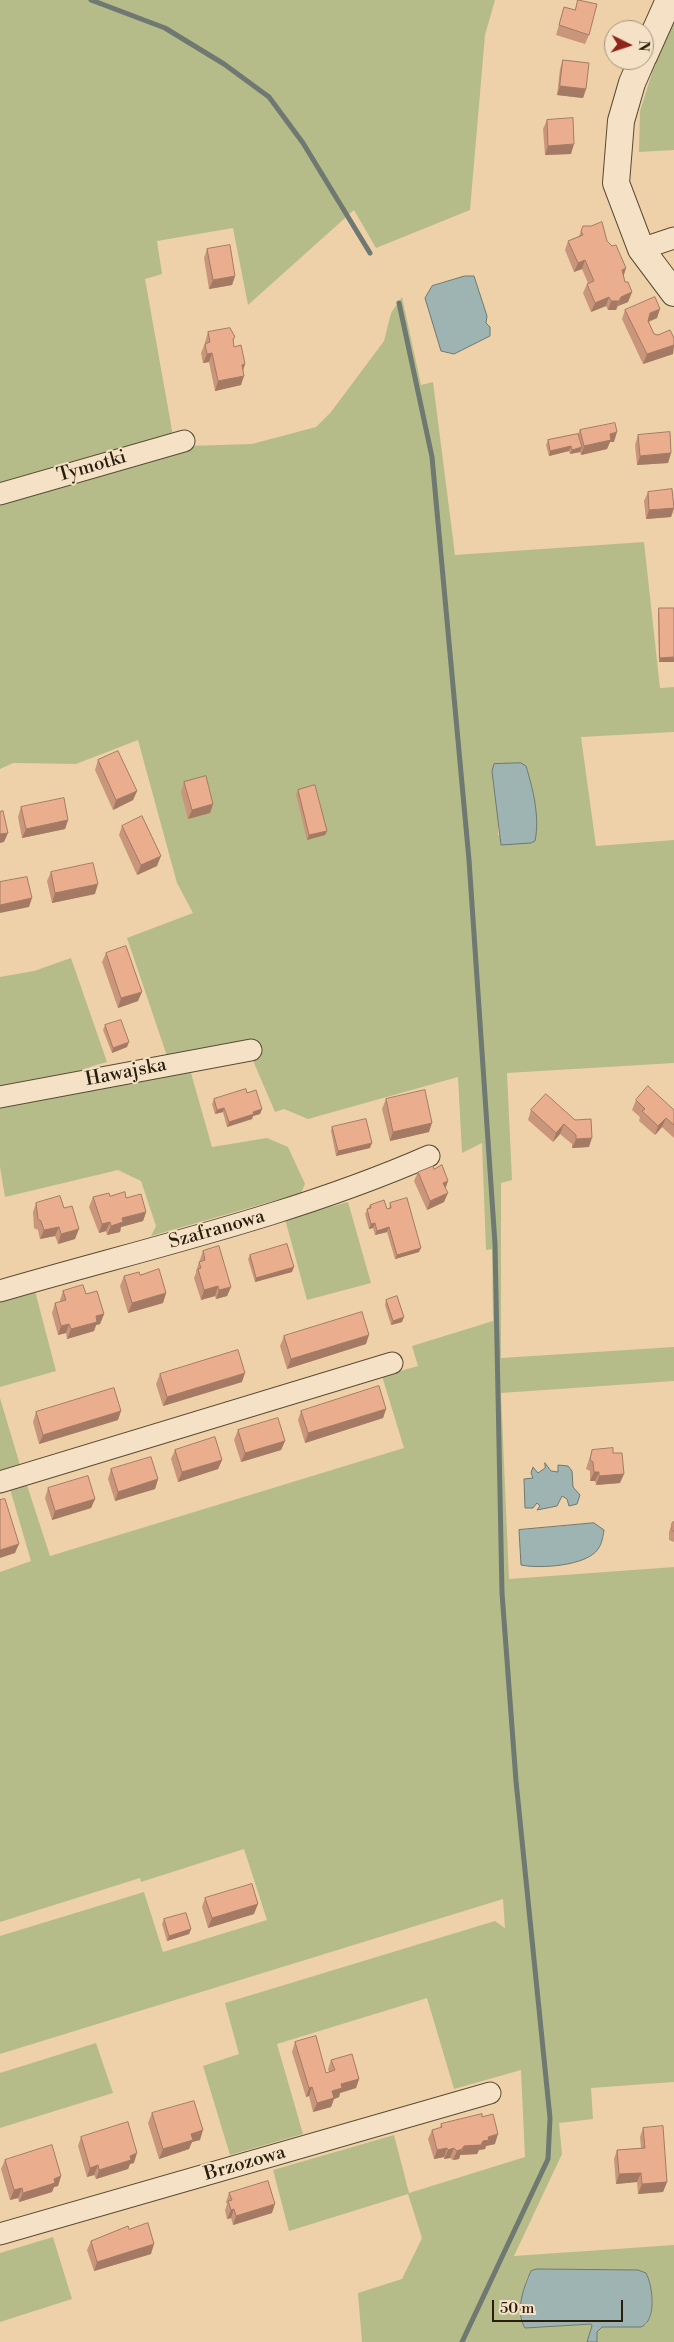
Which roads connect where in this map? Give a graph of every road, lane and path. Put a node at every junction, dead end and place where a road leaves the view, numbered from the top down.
1 (670, 0) edge
2 (654, 34) edge
3 (638, 70) edge
4 (674, 238) edge
5 (641, 249) junction
6 (674, 293) edge
7 (184, 441) dead end
8 (0, 494) edge
9 (251, 1050) dead end
10 (0, 1097) edge
11 (429, 1156) dead end
12 (0, 1292) edge
13 (392, 1363) dead end
14 (0, 1482) edge
15 (490, 2093) dead end
16 (0, 2234) edge

1 - 2 street
3 - 5 street
4 - 5 street
5 - 6 street
7 - 8 street, Tymotki
9 - 10 street, Hawajska
11 - 12 street, Szafranowa
13 - 14 street
15 - 16 street, Brzozowa

